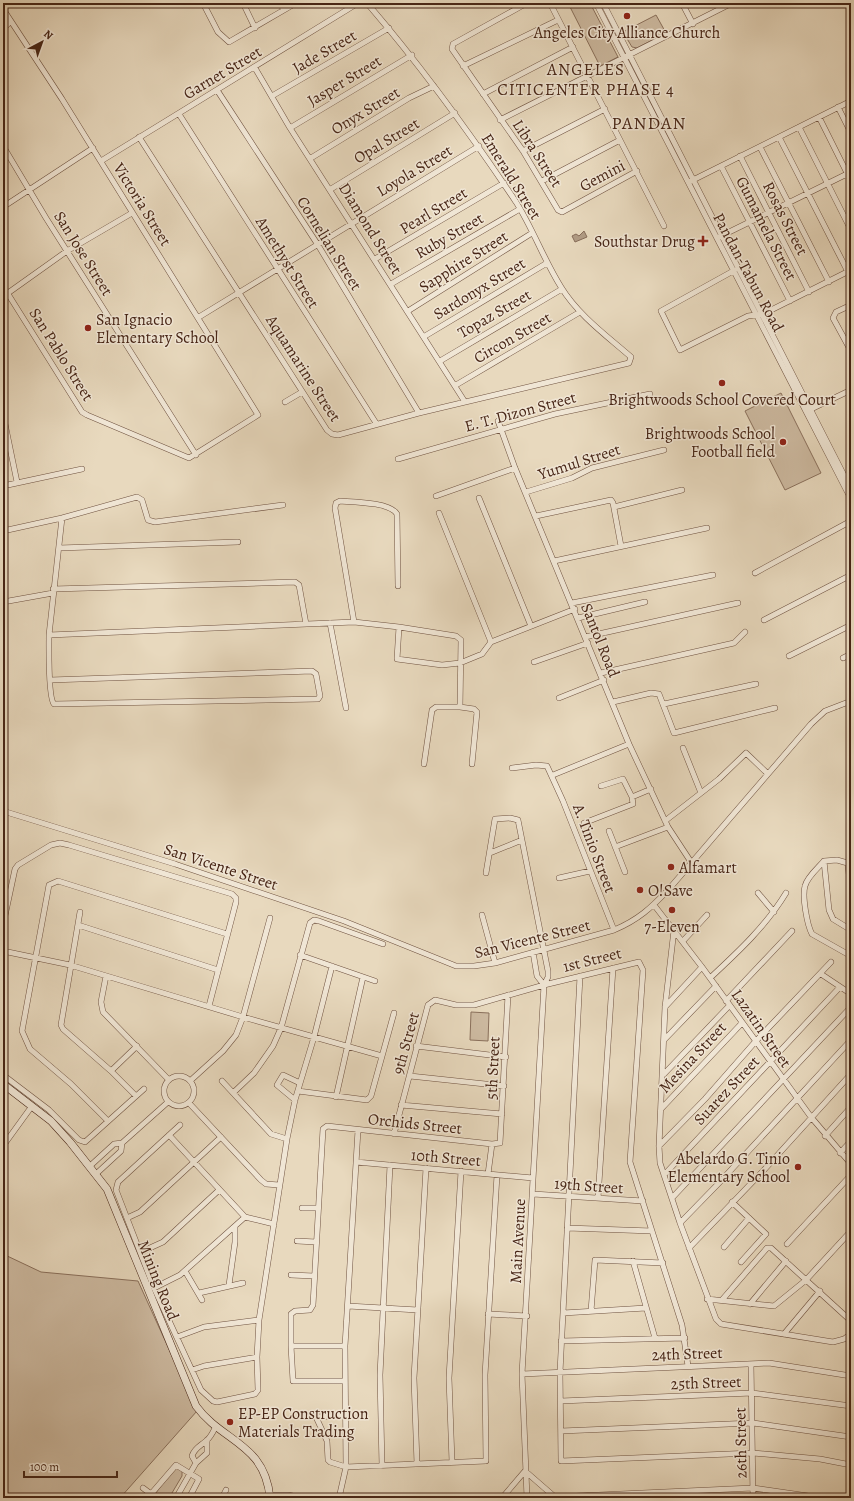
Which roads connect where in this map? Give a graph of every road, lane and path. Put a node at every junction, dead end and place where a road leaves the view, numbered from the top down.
1 (203, 3) edge
2 (243, 3) edge
3 (280, 3) edge
4 (296, 3) edge
5 (358, 3) edge
6 (368, 3) edge
7 (527, 3) edge
8 (550, 3) edge
9 (596, 3) edge
10 (603, 3) edge
11 (682, 3) edge
12 (732, 3) edge
13 (3, 9) edge
14 (284, 10) junction
15 (558, 20) junction
16 (10, 22) junction
17 (693, 24) junction
18 (255, 28) junction
19 (389, 28) junction
20 (3, 29) edge
21 (573, 48) junction
22 (412, 55) junction
23 (627, 55) junction
24 (462, 66) junction
25 (255, 68) junction
26 (587, 75) junction
27 (434, 86) junction
28 (216, 90) junction
29 (483, 94) junction
30 (272, 96) junction
31 (851, 101) edge
32 (838, 108) junction
33 (605, 109) junction
34 (454, 113) junction
35 (179, 114) junction
36 (819, 117) junction
37 (500, 120) junction
38 (799, 127) junction
39 (290, 128) junction
40 (851, 133) edge
41 (139, 137) junction
42 (779, 137) junction
43 (620, 140) junction
44 (3, 146) edge
45 (479, 146) junction
46 (760, 147) junction
47 (93, 148) junction
48 (523, 151) junction
49 (740, 156) junction
50 (311, 158) junction
51 (101, 161) junction
52 (721, 166) junction
53 (637, 171) junction
54 (849, 173) edge
55 (542, 181) junction
56 (851, 181) edge
57 (690, 182) junction
58 (504, 183) junction
59 (828, 184) junction
60 (30, 189) junction
61 (331, 189) junction
62 (808, 194) junction
63 (789, 203) junction
64 (3, 207) edge
65 (520, 209) junction
66 (558, 210) joint
67 (132, 213) junction
68 (769, 213) junction
69 (750, 223) junction
70 (352, 224) junction
71 (664, 226) dead end
72 (851, 230) edge
73 (532, 233) junction
74 (722, 236) junction
75 (716, 238) junction
76 (318, 246) junction
77 (67, 251) junction
78 (376, 259) junction
79 (547, 263) junction
80 (739, 268) junction
81 (277, 269) junction
82 (733, 271) junction
83 (849, 271) edge
84 (829, 282) junction
85 (391, 284) junction
86 (3, 286) edge
87 (562, 289) junction
88 (809, 292) junction
89 (239, 293) junction
90 (8, 294) junction
91 (790, 301) junction
92 (851, 305) edge
93 (408, 311) junction
94 (580, 312) junction
95 (763, 314) junction
96 (757, 315) junction
97 (199, 317) junction
98 (424, 336) junction
99 (851, 351) edge
100 (440, 360) junction
101 (631, 361) joint
102 (456, 385) junction
103 (851, 390) edge
104 (302, 392) junction
105 (650, 394) dead end
106 (285, 402) dead end
107 (465, 402) junction
108 (809, 410) junction
109 (419, 413) junction
110 (3, 414) edge
111 (498, 421) dead end
112 (376, 424) junction
113 (501, 428) junction
114 (664, 450) dead end
115 (196, 454) junction
116 (398, 459) dead end
117 (515, 468) junction
118 (82, 469) dead end
119 (17, 482) junction
120 (3, 486) edge
121 (851, 489) edge
122 (682, 490) dead end
123 (526, 492) junction
124 (436, 496) dead end
125 (479, 498) dead end
126 (851, 499) edge
127 (283, 505) dead end
128 (614, 507) junction
129 (439, 513) dead end
130 (536, 516) junction
131 (62, 518) junction
132 (851, 521) edge
133 (707, 528) dead end
134 (3, 531) edge
135 (238, 542) dead end
136 (621, 546) junction
137 (59, 548) junction
138 (554, 561) junction
139 (755, 573) dead end
140 (713, 575) dead end
141 (851, 575) edge
142 (398, 586) dead end
143 (53, 591) junction
144 (3, 602) edge
145 (645, 602) dead end
146 (738, 602) dead end
147 (572, 603) junction
148 (575, 609) junction
149 (578, 618) junction
150 (764, 620) dead end
151 (354, 622) junction
152 (330, 623) junction
153 (306, 624) junction
154 (851, 624) edge
155 (399, 626) junction
156 (531, 626) junction
157 (745, 632) dead end
158 (49, 635) junction
159 (585, 637) junction
160 (491, 642) junction
161 (588, 643) junction
162 (851, 654) edge
163 (788, 656) dead end
164 (843, 658) dead end
165 (534, 662) dead end
166 (460, 663) junction
167 (601, 673) junction
168 (50, 680) junction
169 (604, 680) junction
170 (756, 684) dead end
171 (559, 698) dead end
172 (851, 701) edge
173 (613, 702) junction
174 (664, 704) junction
175 (460, 707) junction
176 (346, 708) dead end
177 (775, 708) dead end
178 (629, 744) junction
179 (683, 748) dead end
180 (424, 764) dead end
181 (472, 764) dead end
182 (512, 768) dead end
183 (768, 774) junction
184 (552, 776) junction
185 (601, 786) dead end
186 (651, 789) junction
187 (701, 793) junction
188 (632, 797) junction
189 (3, 811) edge
190 (665, 821) junction
191 (584, 823) dead end
192 (668, 827) junction
193 (609, 831) dead end
194 (522, 840) junction
195 (615, 847) junction
196 (490, 853) junction
197 (824, 861) junction
198 (692, 862) junction
199 (850, 864) edge
200 (590, 871) junction
201 (625, 872) dead end
202 (486, 873) dead end
203 (559, 878) dead end
204 (850, 885) edge
205 (758, 893) dead end
206 (786, 893) dead end
207 (851, 896) edge
208 (654, 905) junction
209 (80, 912) dead end
210 (774, 912) junction
211 (482, 915) dead end
212 (708, 915) dead end
213 (270, 918) dead end
214 (3, 925) edge
215 (78, 925) junction
216 (614, 930) junction
217 (674, 930) junction
218 (851, 930) edge
219 (792, 931) dead end
220 (227, 934) junction
221 (682, 941) junction
222 (383, 944) dead end
223 (544, 948) junction
224 (3, 951) edge
225 (533, 952) junction
226 (300, 955) junction
227 (851, 956) edge
228 (34, 957) junction
229 (831, 962) dead end
230 (495, 963) junction
231 (70, 965) junction
232 (332, 966) junction
233 (702, 967) junction
234 (613, 968) junction
235 (218, 970) junction
236 (821, 974) junction
237 (106, 976) junction
238 (580, 976) junction
239 (363, 977) junction
240 (710, 978) junction
241 (375, 981) dead end
242 (544, 985) junction
243 (716, 986) junction
244 (840, 987) junction
245 (851, 994) edge
246 (508, 995) junction
247 (727, 1003) junction
248 (209, 1006) junction
249 (665, 1007) junction
250 (851, 1007) edge
251 (394, 1014) dead end
252 (243, 1017) junction
253 (742, 1023) junction
254 (281, 1028) junction
255 (314, 1037) junction
256 (664, 1040) junction
257 (851, 1040) edge
258 (756, 1042) junction
259 (137, 1046) junction
260 (347, 1046) junction
261 (416, 1046) junction
262 (382, 1056) junction
263 (506, 1057) junction
264 (770, 1061) junction
265 (111, 1071) junction
266 (664, 1074) junction
267 (851, 1074) edge
268 (3, 1075) edge
269 (410, 1076) junction
270 (169, 1080) junction
271 (190, 1081) junction
272 (222, 1081) dead end
273 (783, 1081) junction
274 (300, 1083) junction
275 (3, 1084) edge
276 (504, 1086) junction
277 (144, 1088) dead end
278 (298, 1091) junction
279 (233, 1093) junction
280 (136, 1096) junction
281 (336, 1097) junction
282 (797, 1098) junction
283 (294, 1100) junction
284 (168, 1102) junction
285 (190, 1103) junction
286 (401, 1105) junction
287 (32, 1106) junction
288 (851, 1107) edge
289 (661, 1109) junction
290 (502, 1114) junction
291 (811, 1117) junction
292 (108, 1121) junction
293 (180, 1125) dead end
294 (358, 1130) junction
295 (394, 1134) junction
296 (169, 1135) junction
297 (825, 1136) junction
298 (221, 1137) junction
299 (287, 1139) junction
300 (851, 1141) edge
301 (500, 1143) joint
302 (122, 1144) junction
303 (492, 1144) junction
304 (3, 1146) edge
305 (659, 1146) junction
306 (840, 1153) junction
307 (102, 1155) junction
308 (194, 1162) junction
309 (356, 1162) junction
310 (108, 1163) junction
311 (851, 1164) edge
312 (390, 1165) junction
313 (90, 1166) junction
314 (426, 1168) junction
315 (461, 1172) junction
316 (96, 1174) junction
317 (488, 1174) junction
318 (497, 1175) junction
319 (664, 1175) junction
320 (851, 1175) edge
321 (533, 1178) junction
322 (279, 1185) junction
323 (220, 1190) junction
324 (533, 1194) junction
325 (568, 1196) junction
326 (598, 1198) junction
327 (672, 1198) junction
328 (643, 1201) junction
329 (732, 1202) junction
330 (302, 1208) dead end
331 (318, 1208) junction
332 (245, 1217) junction
333 (127, 1218) junction
334 (749, 1218) junction
335 (680, 1223) junction
336 (274, 1224) junction
337 (234, 1227) junction
338 (567, 1228) junction
339 (652, 1231) junction
340 (851, 1231) edge
341 (297, 1241) dead end
342 (316, 1242) junction
343 (787, 1244) dead end
344 (724, 1247) dead end
345 (689, 1248) junction
346 (141, 1252) junction
347 (633, 1261) junction
348 (786, 1261) junction
349 (741, 1262) dead end
350 (663, 1263) junction
351 (185, 1271) junction
352 (291, 1275) dead end
353 (314, 1276) junction
354 (806, 1280) junction
355 (243, 1284) dead end
356 (229, 1285) junction
357 (154, 1288) junction
358 (820, 1292) junction
359 (199, 1293) junction
360 (707, 1299) junction
361 (202, 1300) dead end
362 (722, 1300) junction
363 (750, 1304) junction
364 (348, 1306) junction
365 (646, 1308) junction
366 (384, 1309) junction
367 (418, 1310) junction
368 (591, 1311) junction
369 (563, 1313) junction
370 (488, 1314) junction
371 (526, 1316) junction
372 (259, 1320) junction
373 (851, 1321) edge
374 (784, 1334) junction
375 (851, 1334) edge
376 (177, 1337) junction
377 (655, 1338) junction
378 (685, 1338) junction
379 (561, 1341) junction
380 (291, 1346) junction
381 (345, 1346) junction
382 (257, 1357) junction
383 (751, 1364) junction
384 (688, 1366) junction
385 (192, 1370) junction
386 (560, 1372) junction
387 (522, 1374) junction
388 (851, 1376) edge
389 (345, 1381) junction
390 (752, 1393) junction
391 (561, 1400) junction
392 (851, 1406) edge
393 (346, 1414) junction
394 (301, 1416) dead end
395 (316, 1417) junction
396 (754, 1423) junction
397 (216, 1426) junction
398 (561, 1431) junction
399 (851, 1437) edge
400 (207, 1440) junction
401 (753, 1453) junction
402 (452, 1462) junction
403 (196, 1464) junction
404 (417, 1464) junction
405 (851, 1465) edge
406 (382, 1466) junction
407 (346, 1467) junction
408 (525, 1471) junction
409 (190, 1473) junction
410 (143, 1488) dead end
411 (753, 1488) junction
412 (226, 1490) dead end
413 (151, 1494) junction
414 (270, 1496) edge
415 (156, 1498) edge
416 (176, 1498) edge
417 (189, 1498) edge
418 (222, 1498) edge
419 (303, 1498) edge
420 (339, 1498) edge
421 (502, 1498) edge
422 (527, 1498) edge
423 (532, 1498) edge
424 (556, 1498) edge
425 (753, 1498) edge
426 (822, 1498) edge

1 - 18 street
2 - 18 street
3 - 14 street
4 - 14 street
5 - 25 street, Garnet Street
6 - 19 street, Emerald Street
7 - 24 street, Libra Street
8 - 15 street
9 - 23 street, Pandan-Tabun Road
10 - 23 street, Pandan-Tabun Road
11 - 17 street
12 - 17 street
13 - 16 street, Victoria Street
14 - 18 street
15 - 21 street
15 - 24 street
16 - 20 street
16 - 47 street, Victoria Street
17 - 23 street
19 - 22 street, Emerald Street
19 - 30 street, Jade Street
21 - 26 street
21 - 29 street
22 - 27 street, Emerald Street
22 - 39 street, Jasper Street
23 - 26 street
23 - 57 street, Pandan-Tabun Road
24 - 29 street, Libra Street
25 - 28 street, Garnet Street
25 - 30 street, Diamond Street
26 - 33 street
26 - 37 street
27 - 34 street, Emerald Street
27 - 50 street, Onyx Street
28 - 35 street, Garnet Street
28 - 76 street, Cornelian Street
29 - 37 street, Libra Street
30 - 39 street, Diamond Street
31 - 32 street
32 - 36 street
32 - 40 street
33 - 43 street
33 - 48 street
34 - 45 street, Emerald Street
34 - 61 street, Opal Street
35 - 41 street, Garnet Street
35 - 81 street, Amethyst Street
36 - 38 street
36 - 54 street
37 - 48 street, Libra Street
38 - 42 street
38 - 59 street
39 - 50 street, Diamond Street
41 - 51 street, Garnet Street
41 - 89 street, Aquamarine Street
42 - 46 street
42 - 62 street
43 - 53 street
43 - 55 street
44 - 60 street, San Jose Street
45 - 58 street, Emerald Street
45 - 70 street, Loyola Street
46 - 49 street
46 - 63 street
47 - 51 street, Victoria Street
47 - 60 street
48 - 55 street, Libra Street
49 - 52 street
49 - 68 street, Rosas Street
50 - 61 street, Diamond Street
51 - 67 street, Victoria Street
52 - 57 street
52 - 69 street, Gumamela Street
53 - 66 street, Gemini
53 - 71 street
54 - 56 street
54 - 59 street
55 - 66 street, Libra Street
57 - 74 street, Pandan-Tabun Road
57 - 75 street, Pandan-Tabun Road
58 - 65 street, Emerald Street
58 - 78 street, Pearl Street
59 - 62 street
59 - 72 street
60 - 64 street
60 - 77 street, San Jose Street
61 - 70 street, Diamond Street
62 - 63 street
62 - 83 street
63 - 68 street
63 - 84 street
65 - 73 street, Emerald Street
65 - 85 street, Ruby Street
67 - 77 street
67 - 97 street, Victoria Street
68 - 69 street
68 - 88 street, Rosas Street
69 - 74 street
69 - 91 street, Gumamela Street
70 - 76 street, Loyola Street
70 - 78 street, Diamond Street
73 - 79 street, Emerald Street
73 - 93 street, Sapphire Street
74 - 75 street
74 - 80 street, Pandan-Tabun Road
75 - 82 street, Pandan-Tabun Road
76 - 81 street, Loyola Street
76 - 109 street, Cornelian Street
77 - 90 street
77 - 115 street, San Jose Street
78 - 85 street, Diamond Street
79 - 87 street, Emerald Street
79 - 98 street, Sardonyx Street
80 - 82 street
80 - 95 street, Pandan-Tabun Road
81 - 89 street, Loyola Street
81 - 112 street, Amethyst Street
82 - 96 street, Pandan-Tabun Road
82 - 96 street
83 - 84 street
84 - 88 street
85 - 93 street, Diamond Street
86 - 90 street, San Pablo Street
87 - 94 street, Emerald Street
87 - 100 street, Topaz Street
88 - 91 street
89 - 97 street, Loyola Street
89 - 104 street, Aquamarine Street
90 - 115 street, San Pablo Street
91 - 95 street
92 - 99 street
93 - 98 street, Diamond Street
94 - 101 street, Emerald Street
94 - 102 street, Circon Street
95 - 96 street
95 - 108 street, Pandan-Tabun Road
96 - 108 street, Pandan-Tabun Road
97 - 115 street, Victoria Street
98 - 100 street, Diamond Street
100 - 102 street, Diamond Street
101 - 107 street, Aquamarine Street
102 - 107 street, Diamond Street
103 - 108 street
104 - 106 street
104 - 112 street, Aquamarine Street
105 - 113 street, E. T. Dizon Street
107 - 109 street, Aquamarine Street
108 - 121 street, Pandan-Tabun Road
108 - 126 street, Pandan-Tabun Road
109 - 112 street, Aquamarine Street
110 - 119 street
111 - 113 street, Santol Road
113 - 116 street, E. T. Dizon Street
113 - 117 street, Santol Road
114 - 123 street, Yumul Street
117 - 123 street, Santol Road
117 - 124 street
118 - 119 street
119 - 120 street
122 - 128 street
123 - 130 street, Santol Road
125 - 156 street
127 - 131 street
128 - 130 street
128 - 136 street
129 - 160 street
130 - 138 street, Santol Road
131 - 134 street
131 - 137 street
132 - 139 street
133 - 136 street
135 - 137 street
136 - 138 street
137 - 143 street
138 - 147 street, Santol Road
140 - 147 street
141 - 150 street
142 - 151 street
143 - 144 street
143 - 153 street
143 - 158 street
145 - 149 street
146 - 159 street
147 - 148 street, Santol Road
148 - 149 street, Santol Road
148 - 156 street
149 - 159 street, Santol Road
151 - 152 street
151 - 155 street
152 - 153 street
152 - 176 street
153 - 158 street
154 - 163 street
155 - 166 street
155 - 166 street
156 - 160 street
157 - 167 street
158 - 168 street
159 - 161 street, Santol Road
160 - 166 street
161 - 165 street
161 - 167 street, Santol Road
162 - 164 street
166 - 175 street
167 - 169 street, Santol Road
168 - 168 street
169 - 171 street
169 - 173 street, Santol Road
170 - 174 street
172 - 183 street, San Vicente Street
173 - 174 street
173 - 178 street, Santol Road
174 - 177 street
175 - 180 street
175 - 181 street
178 - 184 street
178 - 186 street, Santol Road
179 - 187 street
182 - 184 street
183 - 187 street
183 - 198 street, San Vicente Street
184 - 200 street, A. Tinio Street
185 - 188 street
186 - 188 street
186 - 190 street, Santol Road
187 - 190 street
188 - 191 street
189 - 230 street, San Vicente Street
190 - 192 street, Santol Road
192 - 195 street
192 - 198 street, Santol Road
193 - 195 street
194 - 196 street
194 - 196 street, Main Avenue
194 - 223 street, Main Avenue
195 - 201 street
196 - 202 street
197 - 199 street
197 - 218 street
197 - 227 street
198 - 208 street, San Vicente Street
199 - 204 street
200 - 203 street
200 - 216 street, A. Tinio Street
204 - 207 street
205 - 210 street
206 - 210 street
208 - 216 street, San Vicente Street
208 - 217 street, Lazatin Street
209 - 215 street
210 - 240 street
211 - 230 street
212 - 221 street
213 - 252 street
214 - 220 street
215 - 231 street
215 - 235 street
216 - 223 street, San Vicente Street
217 - 221 street, Lazatin Street
217 - 249 street
219 - 247 street
220 - 228 street
220 - 235 street
221 - 233 street, Lazatin Street
222 - 226 street
223 - 225 street, San Vicente Street
223 - 242 street, Main Avenue
224 - 228 street
225 - 230 street, San Vicente Street
225 - 242 street
226 - 232 street
226 - 254 street
228 - 231 street
228 - 292 street
229 - 236 street
231 - 237 street
231 - 265 street
232 - 239 street
232 - 255 street
233 - 240 street, Lazatin Street
233 - 249 street
234 - 238 street, 1st Street
234 - 326 street
234 - 328 street, 1st Street
235 - 248 street
236 - 244 street
236 - 258 street
237 - 248 street
237 - 259 street
238 - 242 street, 1st Street
238 - 325 street
239 - 241 street
239 - 260 street
240 - 243 street, Lazatin Street
242 - 246 street, 9th Street
242 - 321 street, Main Avenue
243 - 247 street, Lazatin Street
243 - 256 street
244 - 245 street
244 - 264 street, Suarez Street
246 - 261 street, 9th Street
246 - 263 street, 5th Street
247 - 253 street, Lazatin Street
247 - 266 street
248 - 252 street
249 - 256 street
250 - 273 street
251 - 262 street
252 - 254 street
252 - 271 street
253 - 258 street, Lazatin Street
253 - 289 street, Mesina Street
254 - 255 street
254 - 279 street
255 - 260 street
255 - 274 street
256 - 266 street
257 - 282 street
258 - 264 street, Lazatin Street
258 - 305 street
259 - 265 street
259 - 270 street
260 - 262 street
260 - 281 street
261 - 263 street
261 - 269 street, 9th Street
262 - 281 street
263 - 276 street, 5th Street
264 - 273 street, Lazatin Street
264 - 319 street, Suarez Street
265 - 280 street
266 - 289 street
267 - 291 street
268 - 292 street
269 - 276 street
269 - 286 street, 9th Street
270 - 271 street
270 - 284 street
271 - 285 street
272 - 279 street
273 - 282 street, Lazatin Street
273 - 327 street
274 - 278 street
274 - 283 street
275 - 287 street, Mining Road
276 - 290 street, 5th Street
277 - 280 street
278 - 281 street
278 - 283 street
279 - 299 street
280 - 292 street
282 - 291 street, Lazatin Street
282 - 335 street
283 - 299 street
284 - 285 street
284 - 302 street
285 - 298 street
286 - 290 street
286 - 295 street, 9th Street
287 - 304 street
287 - 313 street, Mining Road
288 - 297 street
289 - 305 street
290 - 301 street, 5th Street
291 - 297 street, Lazatin Street
291 - 329 street
293 - 296 street
294 - 295 street, Orchids Street
294 - 309 street
294 - 331 street, Orchids Street
295 - 303 street, Orchids Street
296 - 308 street
296 - 333 street
297 - 306 street, Lazatin Street
298 - 308 street
298 - 322 street
299 - 322 street
300 - 306 street
301 - 303 street, Orchids Street
302 - 307 street
302 - 310 street
303 - 317 street
305 - 319 street
306 - 311 street, Lazatin Street
307 - 310 street
307 - 313 street
308 - 323 street
308 - 333 street
309 - 312 street, 10th Street
309 - 364 street
310 - 316 street
312 - 314 street, 10th Street
312 - 366 street
313 - 316 street, Mining Road
314 - 315 street, 10th Street
314 - 367 street
315 - 317 street, 10th Street
315 - 402 street
316 - 397 street, Mining Road
317 - 318 street, 10th Street
318 - 321 street, 10th Street
318 - 370 street
319 - 327 street
320 - 343 street
321 - 324 street, Main Avenue
322 - 336 street
323 - 332 street
323 - 346 street
324 - 325 street, 19th Street
324 - 371 street, Main Avenue
325 - 326 street, 19th Street
325 - 338 street
326 - 328 street, 19th Street
327 - 335 street
328 - 339 street
329 - 334 street
329 - 345 street
330 - 331 street
331 - 342 street
332 - 336 street
332 - 337 street
333 - 346 street
334 - 344 street
334 - 349 street
335 - 345 street
336 - 372 street
337 - 351 street
337 - 356 street
338 - 339 street
338 - 369 street
339 - 350 street
340 - 354 street
341 - 342 street
342 - 353 street
345 - 360 street
346 - 357 street
347 - 350 street
347 - 365 street
347 - 368 street
348 - 354 street
348 - 362 street
348 - 363 street
350 - 378 street
351 - 357 street
351 - 359 street
352 - 353 street
353 - 380 street
354 - 358 street
354 - 363 street
355 - 356 street
356 - 359 street
357 - 376 street
358 - 373 street
358 - 374 street
359 - 361 street
360 - 362 street
360 - 374 street
362 - 363 street
364 - 366 street
364 - 381 street
365 - 368 street
365 - 377 street
366 - 367 street
366 - 406 street
367 - 404 street
368 - 369 street
369 - 379 street
370 - 371 street
370 - 402 street
371 - 387 street, Main Avenue
372 - 376 street
372 - 382 street
374 - 375 street
376 - 385 street
377 - 378 street
377 - 379 street
378 - 384 street
379 - 386 street
380 - 381 street
380 - 389 street
381 - 389 street
382 - 385 street
382 - 385 street
383 - 384 street, 24th Street
383 - 388 street, 24th Street
383 - 390 street, 26th Street
384 - 386 street, 24th Street
386 - 387 street, 24th Street
386 - 391 street
387 - 408 street, Main Avenue
389 - 393 street
390 - 391 street, 25th Street
390 - 392 street, 25th Street
390 - 396 street, 26th Street
391 - 398 street
393 - 395 street
393 - 407 street
394 - 395 street
395 - 407 street
396 - 398 street
396 - 399 street
396 - 401 street, 26th Street
397 - 400 street
397 - 414 street, Mining Road
398 - 401 street
400 - 403 street
400 - 403 street
401 - 405 street
401 - 411 street, 26th Street
402 - 404 street
403 - 409 street
404 - 406 street
406 - 407 street
407 - 420 street
408 - 421 street
408 - 422 street, Main Avenue
408 - 424 street
409 - 413 street
409 - 416 street
409 - 417 street
410 - 413 street
411 - 424 street
411 - 425 street, 26th Street
411 - 426 street
412 - 418 street
413 - 415 street
414 - 419 street
423 - 424 street

